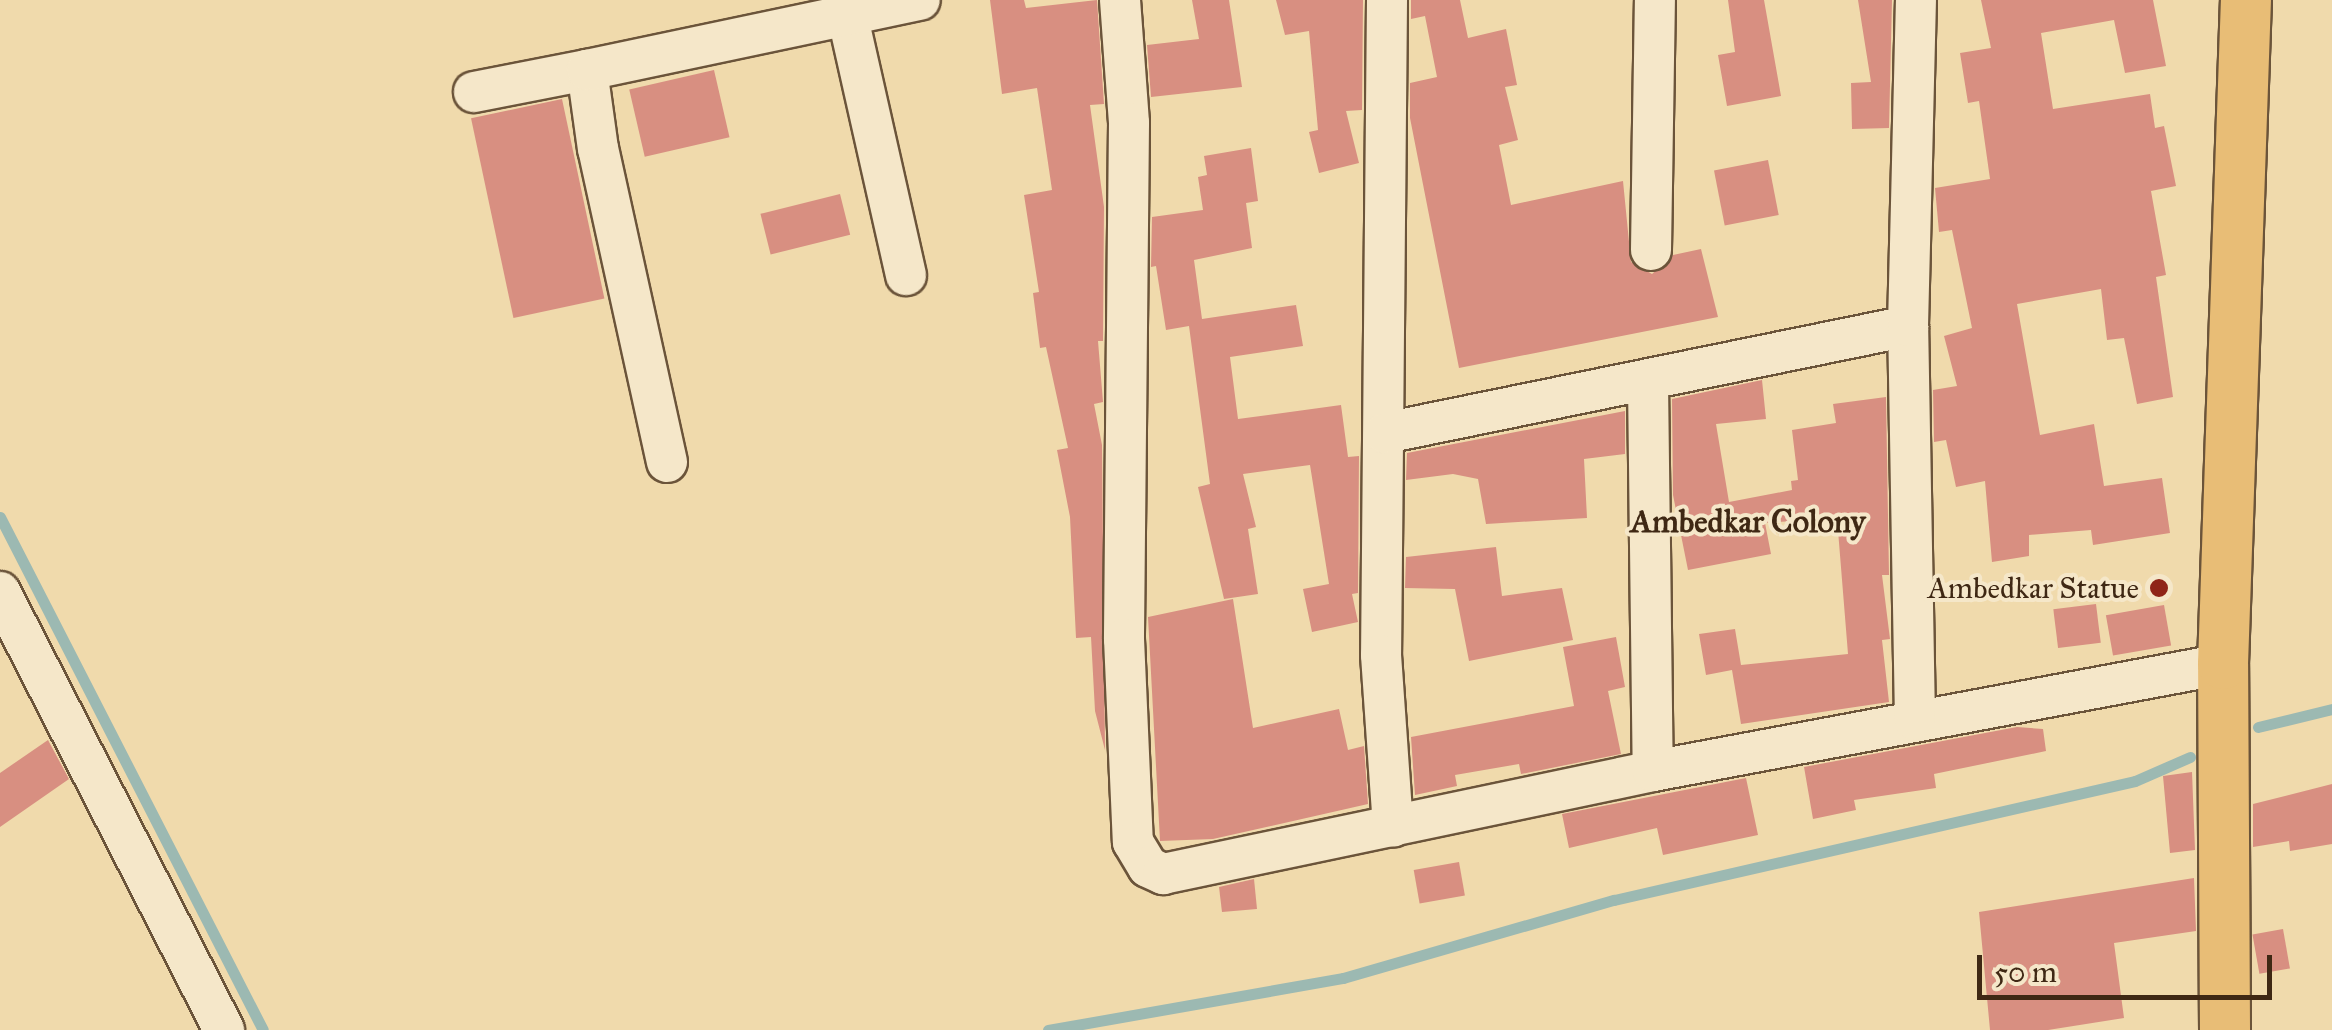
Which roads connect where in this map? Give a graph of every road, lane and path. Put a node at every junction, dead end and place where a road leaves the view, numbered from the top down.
1 (920, 0) edge
2 (1120, 0) edge
3 (1388, 0) edge
4 (1655, 0) edge
5 (1916, 0) edge
6 (2246, 0) edge
7 (846, 7) edge
8 (587, 70) junction
9 (474, 92) dead end
10 (1651, 250) dead end
11 (906, 275) dead end
12 (1908, 326) junction
13 (1648, 382) junction
14 (1385, 433) junction
15 (667, 462) dead end
16 (0, 592) edge
17 (2223, 664) junction
18 (1915, 720) junction
19 (1653, 772) junction
20 (1393, 826) junction
21 (224, 1030) edge
22 (2226, 1030) edge

1 - 7 street
2 - 20 street
3 - 14 street
4 - 10 street
5 - 12 street
6 - 17 main road
7 - 8 street
7 - 11 street
8 - 9 street
8 - 15 street
12 - 13 street
12 - 18 street
13 - 14 street
13 - 19 street
14 - 20 street
16 - 21 street
17 - 18 street
17 - 22 main road
18 - 19 street
19 - 20 street

